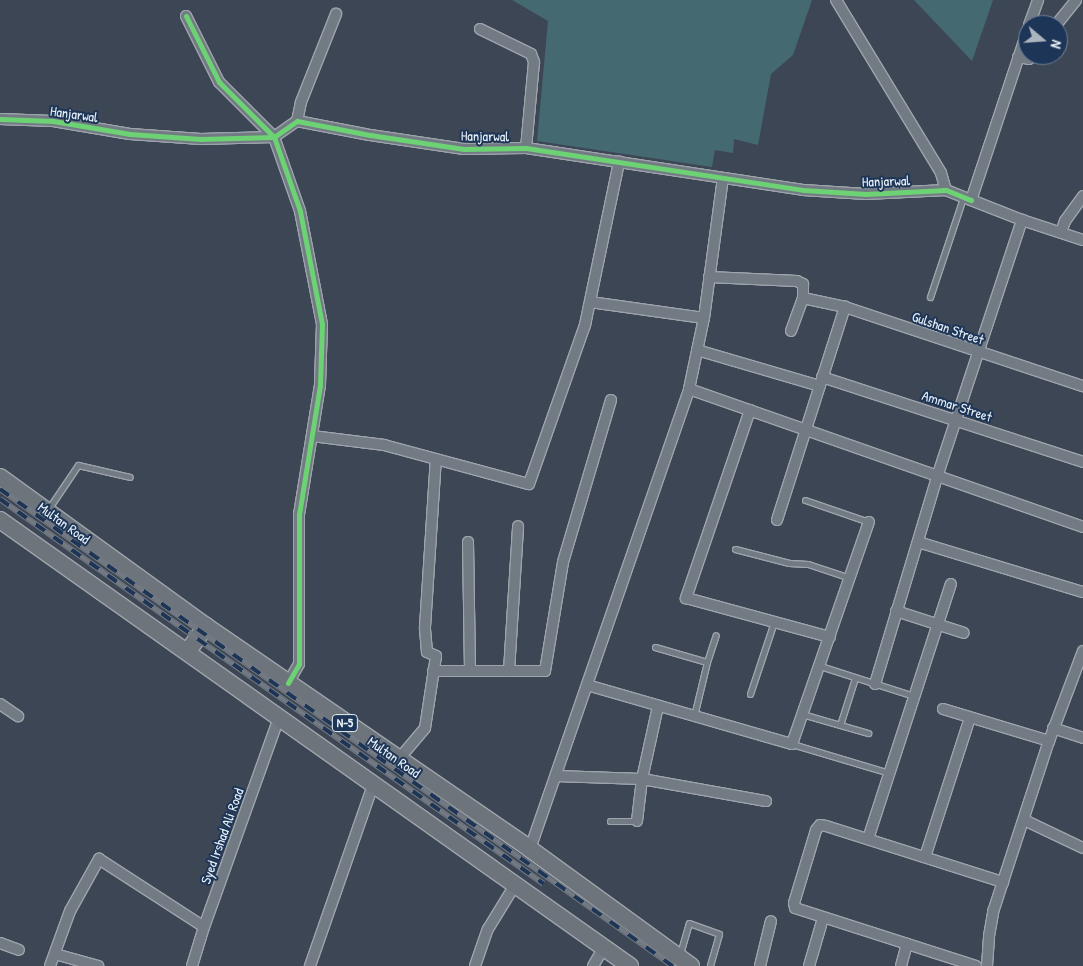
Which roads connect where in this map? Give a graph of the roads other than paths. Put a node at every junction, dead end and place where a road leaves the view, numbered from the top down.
1 (836, 0) edge
2 (1038, 0) edge
3 (1076, 0) edge
4 (336, 14) dead end
5 (1033, 15) edge
6 (1064, 15) edge
7 (186, 16) dead end
8 (480, 29) dead end
9 (1018, 57) edge
10 (0, 119) edge
11 (298, 122) junction
12 (274, 137) junction
13 (526, 148) junction
14 (619, 162) junction
15 (723, 178) junction
16 (946, 190) junction
17 (1083, 196) edge
18 (967, 199) junction
19 (1022, 220) junction
20 (1061, 232) junction
21 (1083, 240) edge
22 (709, 277) junction
23 (930, 297) dead end
24 (803, 298) junction
25 (590, 302) junction
26 (845, 307) junction
27 (704, 318) junction
28 (790, 331) dead end
29 (697, 350) junction
30 (977, 353) junction
31 (821, 381) junction
32 (1083, 386) edge
33 (689, 389) junction
34 (611, 400) dead end
35 (750, 410) junction
36 (956, 420) junction
37 (806, 430) junction
38 (312, 436) junction
39 (436, 459) junction
40 (1083, 462) edge
41 (0, 476) edge
42 (938, 476) junction
43 (130, 477) dead end
44 (805, 500) dead end
45 (48, 511) junction
46 (0, 520) edge
47 (777, 520) dead end
48 (869, 522) joint
49 (518, 526) dead end
50 (1083, 527) edge
51 (468, 542) dead end
52 (918, 542) junction
53 (735, 549) dead end
54 (850, 578) junction
55 (951, 584) dead end
56 (1083, 592) edge
57 (896, 611) junction
58 (774, 622) junction
59 (938, 624) junction
60 (206, 626) junction
61 (964, 633) dead end
62 (716, 635) dead end
63 (830, 637) junction
64 (654, 647) dead end
65 (188, 651) junction
66 (1083, 651) edge
67 (707, 662) junction
68 (820, 666) junction
69 (470, 671) junction
70 (509, 671) junction
71 (433, 672) junction
72 (1079, 674) edge
73 (855, 678) junction
74 (288, 683) junction
75 (875, 684) junction
76 (588, 685) junction
77 (750, 694) dead end
78 (914, 696) junction
79 (0, 704) edge
80 (658, 706) junction
81 (942, 710) dead end
82 (802, 714) junction
83 (18, 716) dead end
84 (279, 717) junction
85 (694, 717) junction
86 (970, 718) junction
87 (840, 725) junction
88 (1054, 728) junction
89 (868, 733) dead end
90 (1083, 738) edge
91 (1049, 741) junction
92 (792, 744) junction
93 (398, 760) junction
94 (890, 773) junction
95 (556, 776) junction
96 (642, 779) junction
97 (373, 785) junction
98 (766, 801) dead end
99 (1024, 820) junction
100 (610, 821) dead end
101 (636, 821) joint
102 (868, 839) junction
103 (1083, 848) edge
104 (530, 849) junction
105 (925, 857) junction
106 (1003, 882) junction
107 (516, 884) junction
108 (823, 918) junction
109 (771, 921) dead end
110 (204, 927) junction
111 (0, 943) edge
112 (907, 944) junction
113 (604, 947) junction
114 (19, 950) dead end
115 (55, 954) junction
116 (685, 962) edge
117 (50, 966) edge
118 (98, 966) edge
119 (192, 966) edge
120 (310, 966) edge
121 (475, 966) edge
122 (593, 966) edge
123 (630, 966) edge
124 (710, 966) edge
125 (760, 966) edge
126 (808, 966) edge
127 (900, 966) edge
128 (976, 966) edge
129 (987, 966) edge

1 - 16 street
2 - 5 street
3 - 6 street
4 - 11 street
7 - 12 street
8 - 13 street
9 - 18 street
10 - 12 street, Hanjarwal
11 - 12 street
11 - 13 street, Hanjarwal
12 - 38 street
13 - 14 street, Hanjarwal
14 - 15 street, Hanjarwal
14 - 25 street
15 - 16 street, Hanjarwal
15 - 22 street
16 - 18 street, Hanjarwal
17 - 20 street
18 - 19 street, Hanjarwal
18 - 23 lane
19 - 20 street, Hanjarwal
19 - 30 street
20 - 21 street, Hanjarwal
22 - 24 street
22 - 27 street
24 - 26 street, Gulshan Street
24 - 28 street
25 - 27 street
25 - 39 street
26 - 30 street, Gulshan Street
26 - 31 street
27 - 29 street
29 - 31 street, Ammar Street
29 - 33 street
30 - 32 street, Gulshan Street
30 - 36 street
31 - 36 street, Ammar Street
31 - 37 street
33 - 35 street
33 - 76 street
34 - 70 street
35 - 37 street
35 - 58 street
36 - 40 street, Ammar Street
36 - 42 street
37 - 42 street
37 - 47 street
38 - 39 street
38 - 74 street
39 - 71 street
41 - 45 main road, Multan Road / N-5
42 - 50 street
42 - 52 street
43 - 45 lane
44 - 48 lane
45 - 60 main road, Multan Road / N-5
46 - 65 main road, N-5
48 - 54 street
49 - 70 street
51 - 69 street
52 - 56 street
52 - 57 street
53 - 54 lane
54 - 63 street
55 - 59 street
57 - 59 street
57 - 75 street
58 - 63 street
58 - 77 lane
59 - 61 street
59 - 78 street
60 - 65 main road
60 - 74 main road, Multan Road / N-5
62 - 67 lane
63 - 68 street
64 - 67 lane
65 - 84 main road, N-5
66 - 72 street
67 - 85 lane
68 - 73 lane
68 - 82 street
69 - 70 street
69 - 71 street
71 - 93 street
72 - 88 street
73 - 75 lane
73 - 87 lane
74 - 93 main road, Multan Road / N-5
75 - 78 lane
76 - 80 street
76 - 95 street
78 - 94 street
79 - 83 street
80 - 85 street
80 - 96 street
81 - 86 street
82 - 87 lane
82 - 92 street
84 - 97 main road, N-5
84 - 110 street, Syed Irshad Ali Road
85 - 92 street
86 - 91 street
86 - 105 street
87 - 89 lane
88 - 90 street
88 - 91 street
91 - 99 street
92 - 94 lane
93 - 104 main road, Multan Road / N-5
94 - 102 street
95 - 96 street
95 - 104 street
96 - 98 street
96 - 101 street
97 - 107 main road, N-5
97 - 120 street
99 - 103 street
99 - 106 street
100 - 101 lane
102 - 105 street
102 - 108 street
104 - 116 main road, Multan Road / N-5
105 - 106 street
106 - 129 street
107 - 113 main road, N-5
107 - 121 street
108 - 112 street
108 - 126 street
109 - 125 street
110 - 115 street
110 - 119 street, Syed Irshad Ali Road
111 - 114 street
112 - 127 street
112 - 128 street
113 - 122 street
113 - 123 main road, N-5
115 - 117 street
115 - 118 street
116 - 124 lane

